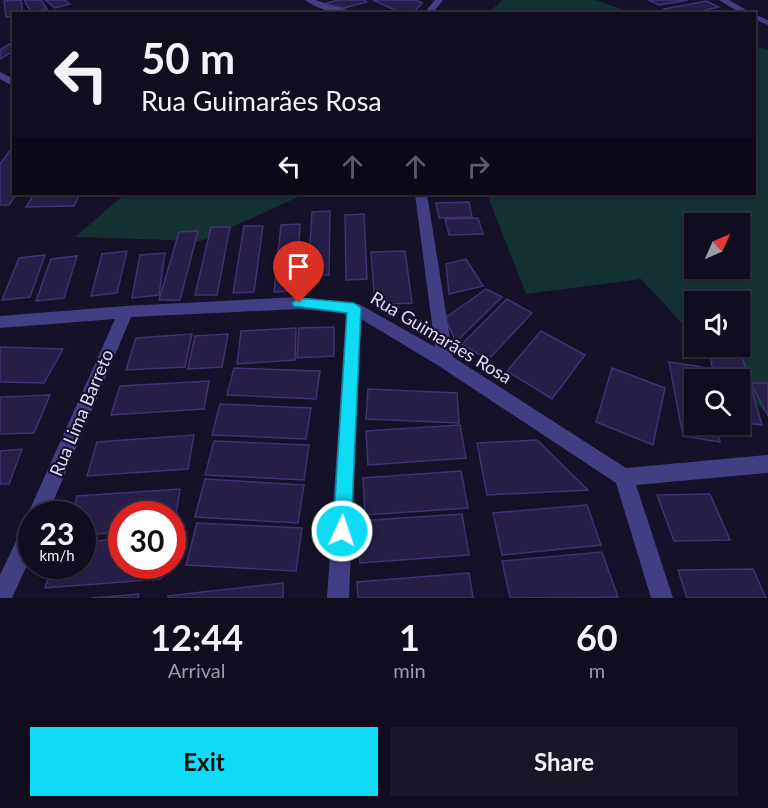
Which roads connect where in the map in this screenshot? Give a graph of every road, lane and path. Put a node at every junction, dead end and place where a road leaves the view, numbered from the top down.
1 (309, 0) edge
2 (439, 0) edge
3 (723, 0) edge
4 (348, 12) edge
5 (429, 12) edge
6 (745, 12) edge
7 (421, 195) edge
8 (354, 308) junction
9 (126, 312) junction
10 (0, 322) edge
11 (445, 361) junction
12 (768, 464) edge
13 (624, 477) junction
14 (44, 501) edge
15 (18, 560) edge
16 (1, 598) edge
17 (338, 598) edge
18 (662, 598) edge

1 - 4 street
2 - 5 street
3 - 6 street
7 - 11 street
8 - 9 street, Rua Guimarães Rosa
8 - 11 street, Rua Guimarães Rosa
8 - 17 street
9 - 10 street, Rua Guimarães Rosa
9 - 14 street, Rua Lima Barreto
11 - 13 street, Rua Guimarães Rosa
12 - 13 street
13 - 18 street
15 - 16 street

